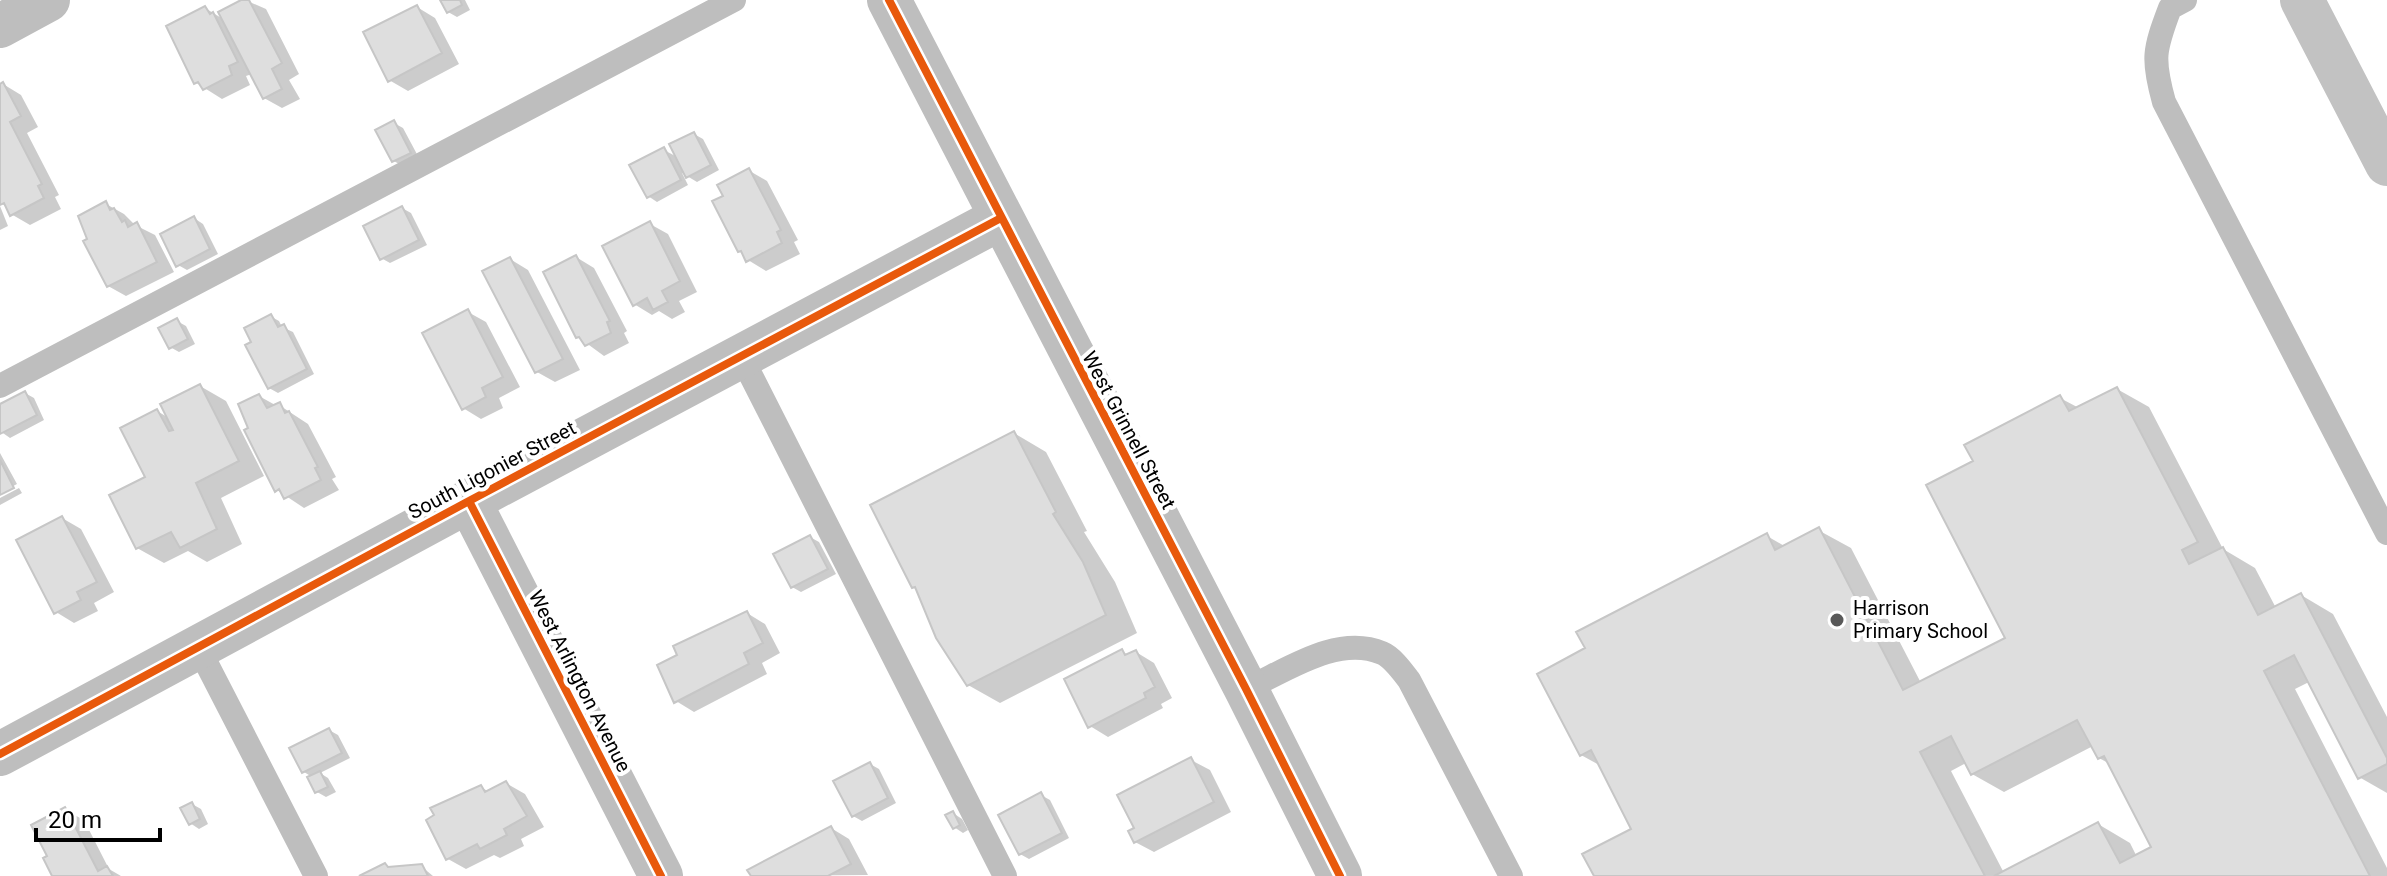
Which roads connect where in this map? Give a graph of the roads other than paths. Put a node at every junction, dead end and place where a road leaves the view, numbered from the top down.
1 (48, 0) edge
2 (734, 0) edge
3 (889, 0) edge
4 (2185, 0) edge
5 (2302, 0) edge
6 (0, 26) edge
7 (2387, 164) edge
8 (1001, 218) junction
9 (741, 356) junction
10 (0, 386) edge
11 (469, 501) junction
12 (2387, 533) edge
13 (198, 647) junction
14 (1246, 689) junction
15 (0, 754) edge
16 (316, 876) edge
17 (661, 876) edge
18 (1005, 876) edge
19 (1340, 876) edge
20 (1511, 876) edge

1 - 6 street
2 - 10 lane
3 - 8 street, West Grinnell Street
4 - 12 lane
5 - 7 street
8 - 9 street, South Ligonier Street
8 - 14 street, West Grinnell Street
9 - 11 street, South Ligonier Street
9 - 18 lane
11 - 13 street, South Ligonier Street
11 - 17 street, West Arlington Avenue
13 - 15 street, South Ligonier Street
13 - 16 lane
14 - 19 street, West Grinnell Street
14 - 20 lane

